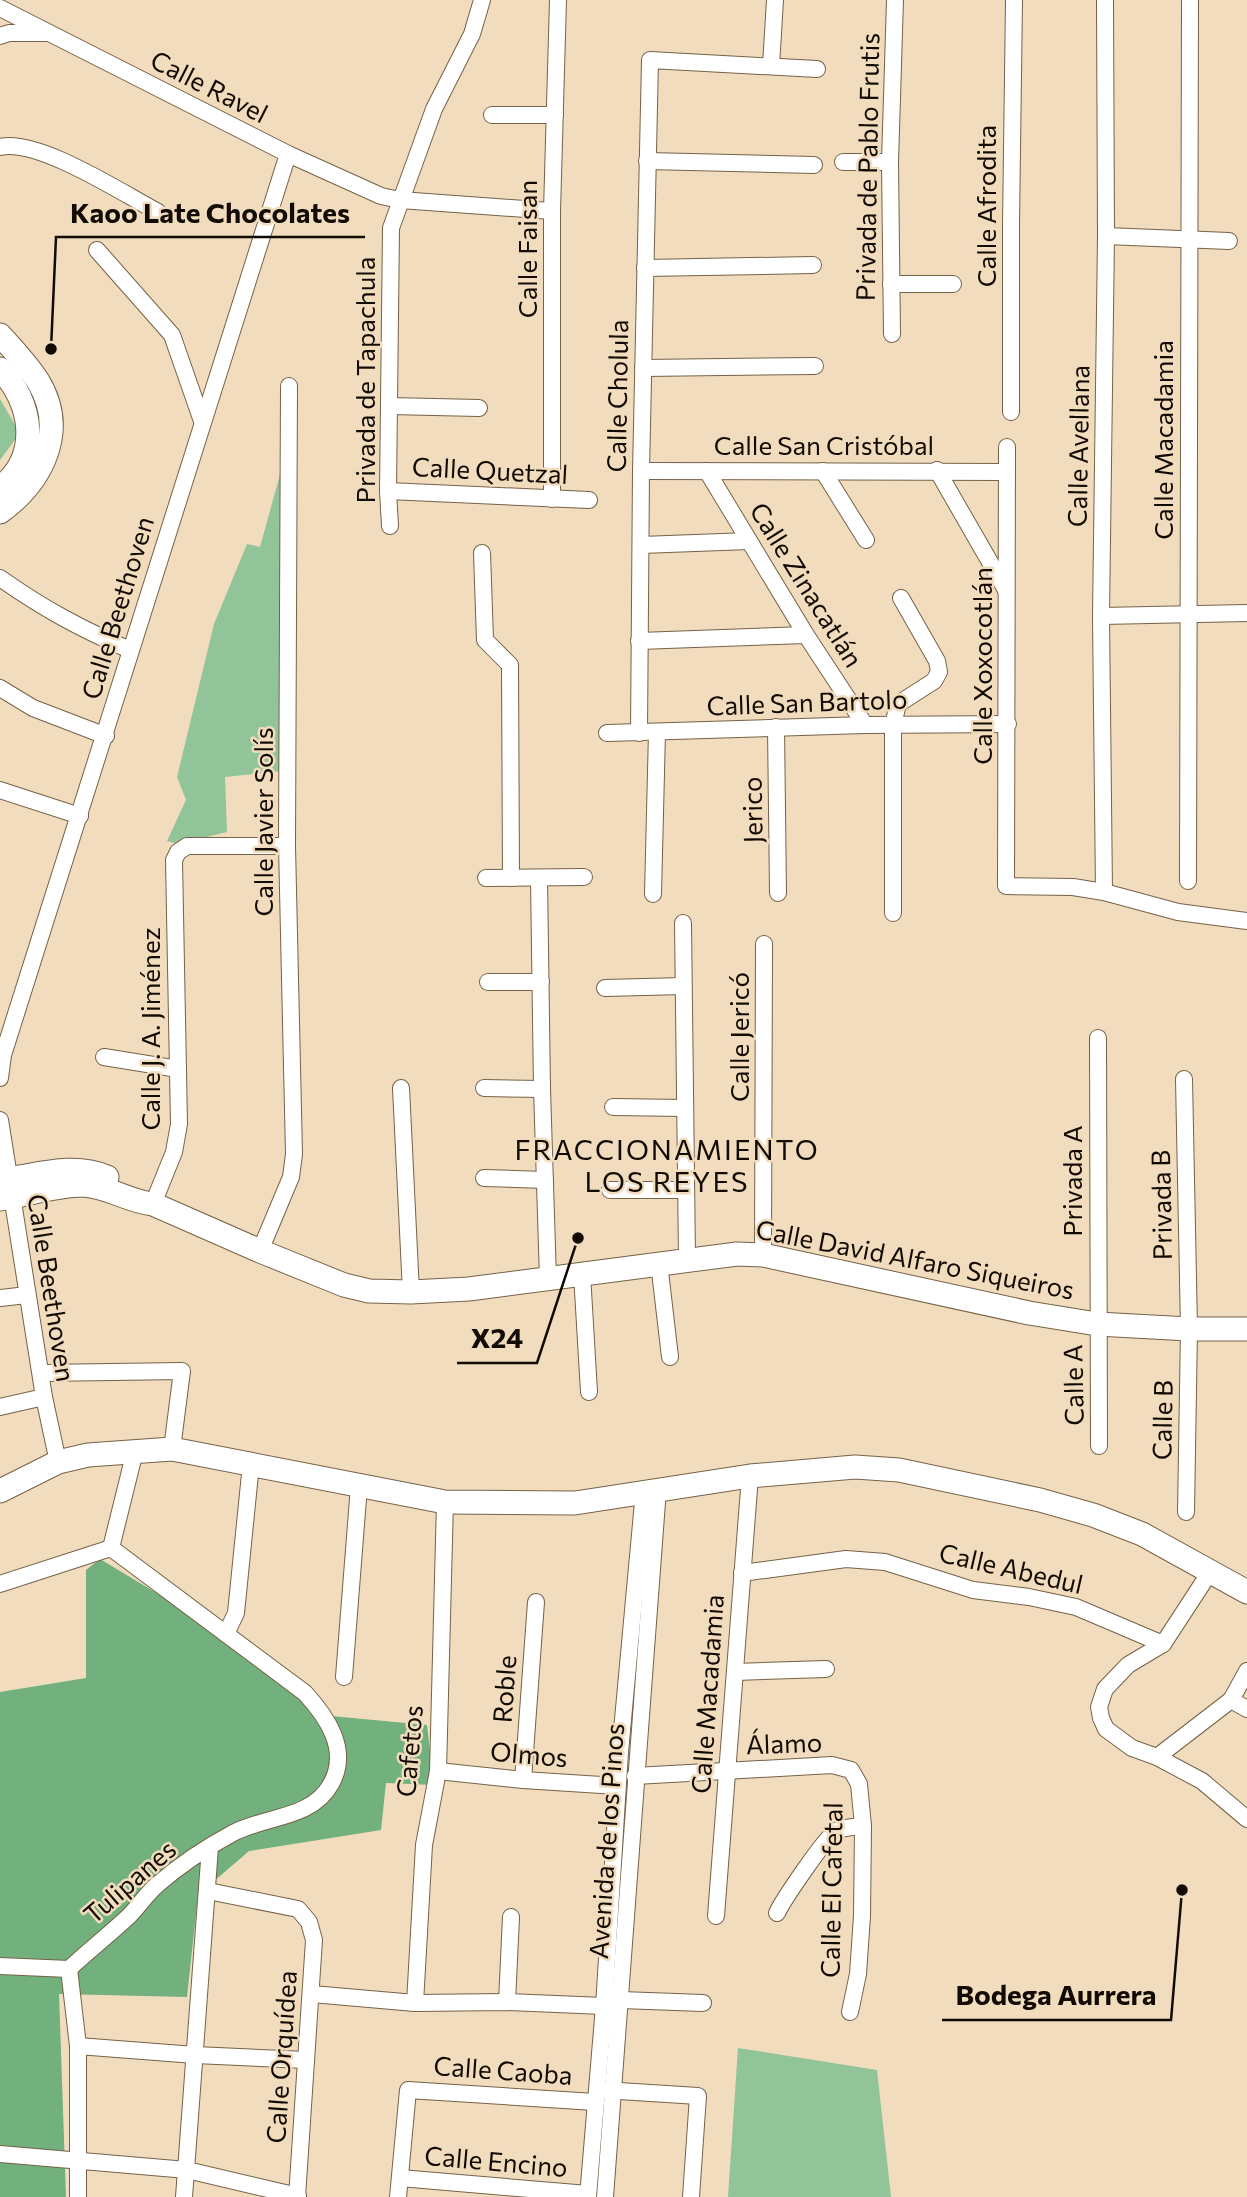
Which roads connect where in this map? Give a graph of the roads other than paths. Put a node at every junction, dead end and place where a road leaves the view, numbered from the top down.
1 (482, 0) edge
2 (558, 0) edge
3 (775, 0) edge
4 (895, 0) edge
5 (1014, 0) edge
6 (1105, 0) edge
7 (1190, 0) edge
8 (0, 8) edge
9 (48, 33) junction
10 (0, 36) edge
11 (771, 66) junction
12 (817, 69) dead end
13 (492, 115) dead end
14 (555, 115) junction
15 (0, 147) edge
16 (288, 154) junction
17 (647, 161) junction
18 (843, 162) dead end
19 (890, 162) junction
20 (814, 165) dead end
21 (400, 201) junction
22 (552, 211) junction
23 (158, 212) dead end
24 (1106, 236) junction
25 (1190, 240) junction
26 (1229, 241) dead end
27 (97, 250) dead end
28 (813, 265) dead end
29 (645, 268) junction
30 (891, 284) junction
31 (953, 284) dead end
32 (892, 334) dead end
33 (0, 335) edge
34 (815, 366) dead end
35 (643, 368) junction
36 (0, 369) edge
37 (289, 386) dead end
38 (389, 406) junction
39 (479, 408) dead end
40 (1012, 412) dead end
41 (202, 421) junction
42 (1007, 447) dead end
43 (937, 470) junction
44 (641, 471) junction
45 (707, 471) junction
46 (823, 471) junction
47 (1007, 472) junction
48 (0, 488) edge
49 (388, 491) junction
50 (552, 499) junction
51 (589, 500) dead end
52 (0, 512) edge
53 (390, 526) dead end
54 (866, 540) dead end
55 (749, 541) junction
56 (641, 545) junction
57 (482, 553) dead end
58 (0, 578) edge
59 (1007, 592) junction
60 (901, 598) dead end
61 (1188, 614) junction
62 (1247, 614) edge
63 (1101, 616) junction
64 (806, 635) junction
65 (639, 641) junction
66 (130, 650) junction
67 (0, 688) edge
68 (1007, 723) junction
69 (864, 724) junction
70 (893, 725) junction
71 (776, 727) junction
72 (657, 732) junction
73 (607, 733) dead end
74 (639, 733) junction
75 (106, 736) junction
76 (0, 790) edge
77 (80, 816) junction
78 (287, 846) junction
79 (539, 877) junction
80 (584, 877) dead end
81 (486, 878) dead end
82 (511, 878) junction
83 (1188, 881) dead end
84 (1104, 892) junction
85 (778, 893) dead end
86 (653, 894) dead end
87 (892, 913) dead end
88 (1247, 921) edge
89 (683, 923) dead end
90 (764, 944) dead end
91 (488, 982) dead end
92 (541, 982) junction
93 (683, 986) junction
94 (605, 988) dead end
95 (1098, 1038) dead end
96 (2, 1054) edge
97 (104, 1057) dead end
98 (178, 1069) junction
99 (0, 1078) edge
100 (1184, 1079) dead end
101 (401, 1088) dead end
102 (484, 1088) dead end
103 (542, 1089) junction
104 (613, 1107) dead end
105 (684, 1108) junction
106 (0, 1120) edge
107 (484, 1178) dead end
108 (545, 1180) junction
109 (5, 1189) edge
110 (610, 1190) dead end
111 (685, 1190) junction
112 (153, 1204) junction
113 (260, 1251) junction
114 (763, 1255) junction
115 (687, 1259) junction
116 (659, 1263) junction
117 (582, 1274) junction
118 (548, 1279) junction
119 (411, 1292) junction
120 (27, 1294) junction
121 (0, 1298) edge
122 (1097, 1324) junction
123 (1189, 1329) junction
124 (1247, 1329) edge
125 (670, 1357) dead end
126 (41, 1373) junction
127 (589, 1392) dead end
128 (44, 1397) junction
129 (0, 1406) edge
130 (1099, 1446) dead end
131 (172, 1449) junction
132 (135, 1451) junction
133 (58, 1462) junction
134 (251, 1464) junction
135 (750, 1476) junction
136 (359, 1486) junction
137 (651, 1490) junction
138 (0, 1491) edge
139 (445, 1502) junction
140 (1186, 1512) dead end
141 (111, 1548) junction
142 (1210, 1572) junction
143 (742, 1573) junction
144 (0, 1584) edge
145 (1247, 1592) edge
146 (536, 1602) dead end
147 (226, 1633) junction
148 (1163, 1644) junction
149 (826, 1669) dead end
150 (1247, 1671) edge
151 (735, 1672) junction
152 (344, 1677) dead end
153 (1231, 1700) junction
154 (1247, 1709) edge
155 (620, 1752) junction
156 (637, 1753) junction
157 (1157, 1757) junction
158 (727, 1770) junction
159 (850, 1770) joint
160 (438, 1771) junction
161 (635, 1776) junction
162 (523, 1780) junction
163 (617, 1786) junction
164 (1247, 1819) edge
165 (863, 1826) junction
166 (210, 1847) junction
167 (611, 1875) junction
168 (628, 1875) junction
169 (208, 1891) junction
170 (778, 1913) dead end
171 (716, 1916) dead end
172 (511, 1917) dead end
173 (0, 1966) edge
174 (69, 1969) junction
175 (312, 1994) junction
176 (621, 2000) junction
177 (507, 2002) junction
178 (415, 2003) junction
179 (703, 2003) dead end
180 (604, 2006) junction
181 (850, 2012) dead end
182 (78, 2046) junction
183 (195, 2055) junction
184 (306, 2060) junction
185 (614, 2091) junction
186 (596, 2096) junction
187 (0, 2154) edge
188 (78, 2160) junction
189 (187, 2170) junction
190 (400, 2178) junction
191 (588, 2196) edge
192 (78, 2197) edge
193 (184, 2197) edge
194 (298, 2197) edge
195 (398, 2197) edge
196 (605, 2197) edge
197 (691, 2197) edge

1 - 21 street, Privada de Tapachula
2 - 14 street, Calle Faisan
3 - 11 street
4 - 19 street, Privada de Pablo Frutis
5 - 40 street, Calle Afrodita
6 - 24 street, Calle Avellana
7 - 25 street, Calle Macadamia
8 - 9 street, Calle Ravel
9 - 10 street
9 - 16 street, Calle Ravel
11 - 12 street
11 - 17 street, Calle Cholula
13 - 14 street
14 - 22 street, Calle Faisan
15 - 23 street
16 - 21 street, Calle Ravel
16 - 41 street, Calle Beethoven
17 - 20 street
17 - 29 street, Calle Cholula
18 - 19 street
19 - 30 street, Privada de Pablo Frutis
21 - 22 street, Calle Ravel
21 - 38 street, Privada de Tapachula
22 - 50 street, Calle Faisan
24 - 25 street
24 - 63 street, Calle Avellana
25 - 26 street
25 - 61 street, Calle Macadamia
27 - 41 street
28 - 29 street
29 - 35 street, Calle Cholula
30 - 31 street
30 - 32 street, Privada de Pablo Frutis
33 - 52 main road
34 - 35 street
35 - 44 street, Calle Cholula
36 - 48 main road
37 - 78 street, Calle Javier Solís
38 - 39 street
38 - 49 street, Privada de Tapachula
41 - 66 street, Calle Beethoven
42 - 47 street, Calle Xoxocotlán
43 - 46 street, Calle San Cristóbal
43 - 47 street, Calle San Cristóbal
43 - 59 street
44 - 45 street, Calle San Cristóbal
44 - 56 street, Calle Cholula
45 - 46 street, Calle San Cristóbal
45 - 55 street, Calle Zinacatlán
46 - 54 street
47 - 59 street, Calle Xoxocotlán
49 - 50 street, Calle Quetzal
49 - 53 street, Privada de Tapachula
50 - 51 street, Calle Quetzal
55 - 56 street
55 - 64 street, Calle Zinacatlán
56 - 65 street, Calle Cholula
57 - 82 street
58 - 66 street
59 - 68 street, Calle Xoxocotlán
60 - 70 street
61 - 62 street
61 - 63 street
61 - 83 street, Calle Macadamia
63 - 84 street, Calle Avellana
64 - 65 street
64 - 69 street, Calle Zinacatlán
65 - 74 street, Calle Cholula
66 - 75 street, Calle Beethoven
67 - 75 street
68 - 70 street, Calle San Bartolo
68 - 84 street, Calle Xoxocotlán
69 - 70 street, Calle San Bartolo
69 - 71 street, Calle San Bartolo
70 - 87 street
71 - 72 street, Calle San Bartolo
71 - 85 street, Jerico
72 - 74 street, Calle San Bartolo
72 - 86 street
73 - 74 street, Calle San Bartolo
75 - 77 street, Calle Beethoven
76 - 77 street
77 - 96 street, Calle Beethoven
78 - 98 street, Calle J. A. Jiménez
78 - 113 street, Calle Javier Solís
79 - 80 street
79 - 82 street
79 - 92 street
81 - 82 street
84 - 88 street
89 - 93 street
90 - 114 street, Calle Jericó
91 - 92 street
92 - 103 street
93 - 94 street
93 - 105 street
95 - 122 street, Privada A
96 - 99 street, Calle Beethoven
97 - 98 street
98 - 112 street, Calle J. A. Jiménez
100 - 123 street, Privada B
101 - 119 street
102 - 103 street
103 - 108 street
104 - 105 street
105 - 111 street
106 - 109 street, Calle Beethoven
107 - 108 street
108 - 118 street
109 - 112 main road, Calle David Alfaro Siqueiros
109 - 120 street, Calle Beethoven
110 - 111 street
111 - 115 street
112 - 113 main road, Calle David Alfaro Siqueiros
113 - 119 main road, Calle David Alfaro Siqueiros
114 - 115 main road, Calle David Alfaro Siqueiros
114 - 122 main road, Calle David Alfaro Siqueiros
115 - 116 main road, Calle David Alfaro Siqueiros
116 - 117 main road, Calle David Alfaro Siqueiros
116 - 125 street
117 - 118 main road, Calle David Alfaro Siqueiros
117 - 127 street
118 - 119 main road, Calle David Alfaro Siqueiros
120 - 121 street
120 - 126 street, Calle Beethoven
122 - 123 main road, Calle David Alfaro Siqueiros
122 - 130 street, Calle A
123 - 124 main road, Calle David Alfaro Siqueiros
123 - 140 street, Calle B
126 - 128 street, Calle Beethoven
126 - 131 street
128 - 129 street
128 - 133 street, Calle Beethoven
131 - 132 main road
131 - 134 main road
132 - 133 main road
132 - 141 street
133 - 138 main road
134 - 136 main road
134 - 147 street
135 - 137 main road
135 - 142 main road
135 - 143 street, Calle Macadamia
136 - 139 main road
136 - 152 street
137 - 139 main road
137 - 155 street, Avenida de los Pinos
137 - 156 street, Avenida de los Pinos
139 - 160 street, Cafetos
141 - 144 street
141 - 147 street, Tulipanes
142 - 145 main road
142 - 148 street
143 - 148 street, Calle Abedul
143 - 151 street, Calle Macadamia
146 - 162 street, Roble
147 - 166 street, Tulipanes
148 - 157 street
149 - 151 street
150 - 153 street
151 - 158 street, Calle Macadamia
153 - 154 street
153 - 157 street
155 - 156 street
155 - 163 street, Avenida de los Pinos
156 - 161 street, Avenida de los Pinos
157 - 164 street
158 - 159 street, Álamo
158 - 161 street, Álamo
158 - 171 street, Calle Macadamia
159 - 165 street, Calle El Cafetal
160 - 162 street, Olmos
160 - 178 street, Cafetos
161 - 168 street, Avenida de los Pinos
162 - 163 street, Olmos
163 - 167 street, Avenida de los Pinos
165 - 170 street
165 - 181 street, Calle El Cafetal
166 - 169 street
166 - 174 street, Tulipanes
167 - 168 street
167 - 180 street, Avenida de los Pinos
168 - 176 street, Avenida de los Pinos
169 - 175 street, Calle Orquídea
169 - 183 street
172 - 177 street
173 - 174 street
174 - 182 street
175 - 178 street
175 - 184 street, Calle Orquídea
176 - 179 street
176 - 180 street
176 - 185 street, Avenida de los Pinos
177 - 178 street
177 - 180 street
180 - 186 street, Avenida de los Pinos
182 - 183 street
182 - 188 street
183 - 184 street
183 - 189 street
184 - 194 street, Calle Orquídea
185 - 186 street, Calle Caoba
185 - 196 street, Avenida de los Pinos
185 - 197 street, Calle Caoba
186 - 190 street, Calle Caoba
186 - 191 street, Avenida de los Pinos
187 - 188 street
188 - 189 street
188 - 192 street
189 - 193 street
189 - 194 street
190 - 191 street, Calle Encino
190 - 195 street

